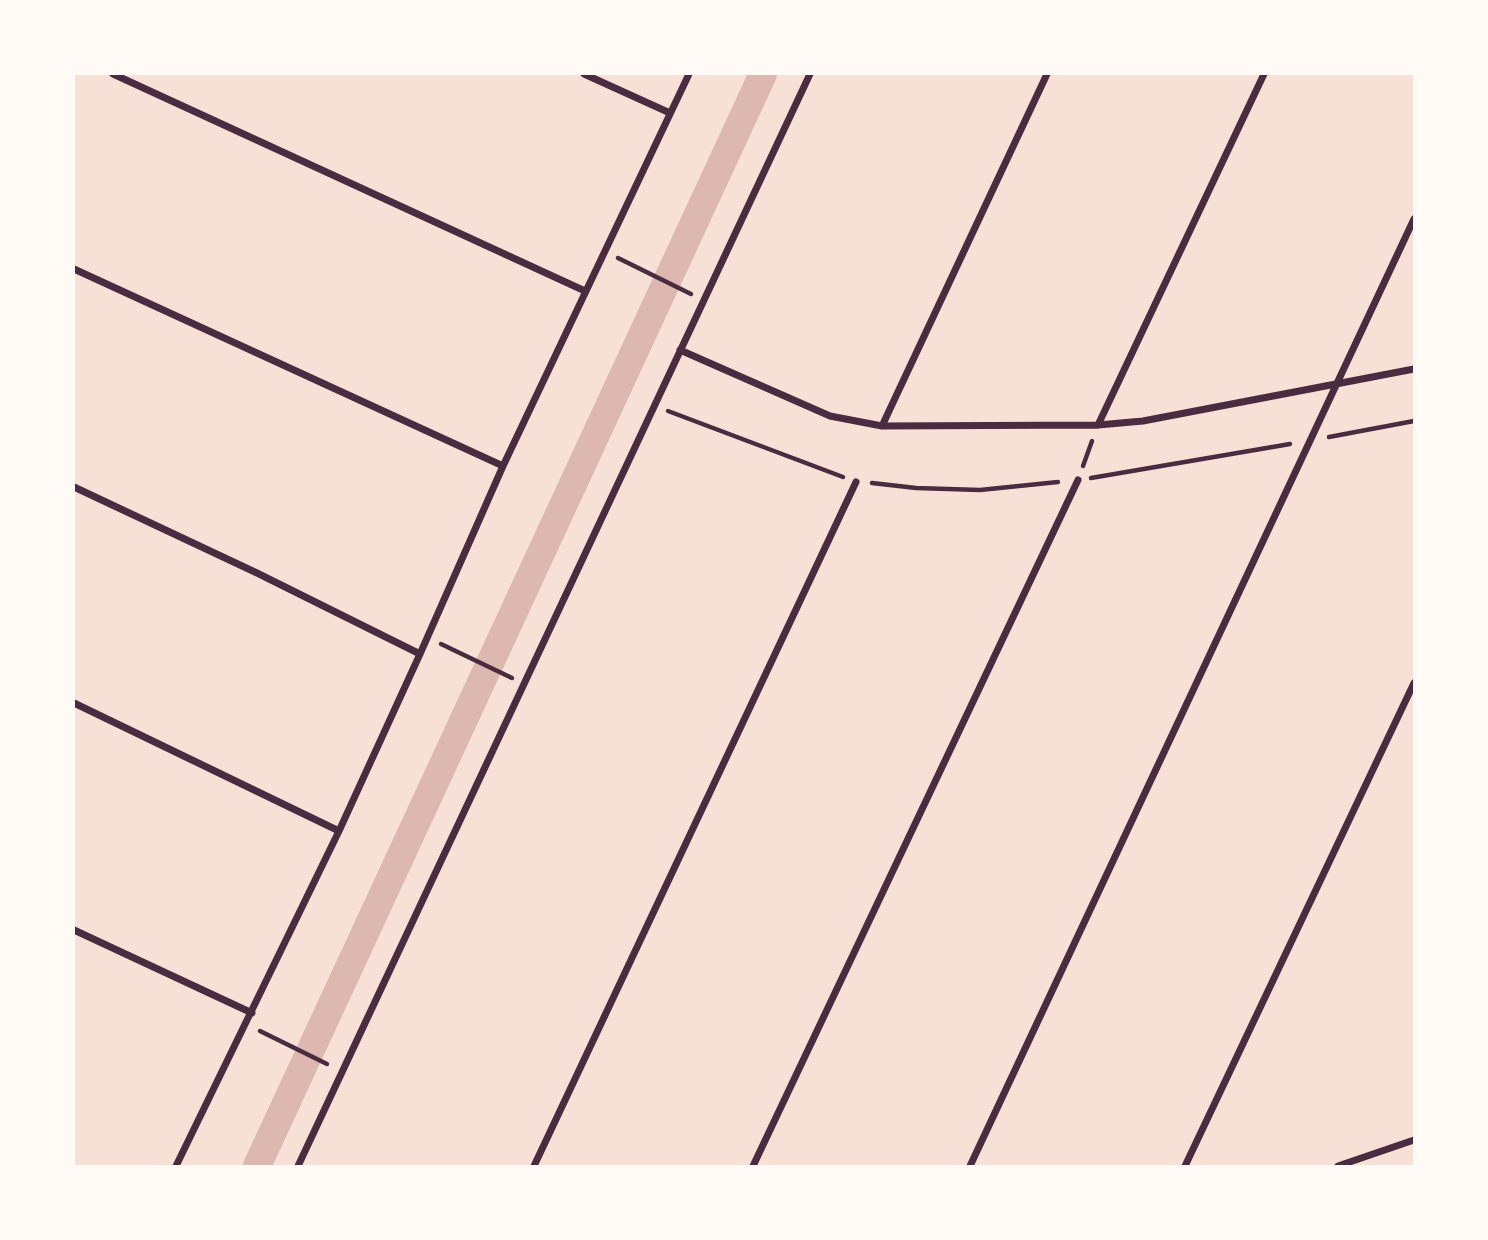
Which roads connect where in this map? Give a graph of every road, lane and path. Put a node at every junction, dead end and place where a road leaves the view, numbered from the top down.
1 (113, 74) edge
2 (584, 74) edge
3 (689, 74) edge
4 (810, 74) edge
5 (1047, 74) edge
6 (1264, 74) edge
7 (670, 113) junction
8 (1415, 219) edge
9 (604, 251) junction
10 (74, 269) edge
11 (679, 288) dead end
12 (585, 292) junction
13 (680, 349) junction
14 (1415, 369) edge
15 (1337, 385) junction
16 (653, 405) junction
17 (1415, 421) edge
18 (1098, 425) junction
19 (882, 426) junction
20 (1311, 440) junction
21 (503, 466) junction
22 (1078, 480) junction
23 (856, 482) junction
24 (74, 487) edge
25 (428, 638) junction
26 (420, 654) junction
27 (501, 673) dead end
28 (1415, 682) edge
29 (74, 703) edge
30 (339, 831) junction
31 (74, 930) edge
32 (252, 1013) junction
33 (247, 1025) junction
34 (321, 1061) dead end
35 (1415, 1140) edge
36 (176, 1167) edge
37 (298, 1167) edge
38 (534, 1167) edge
39 (753, 1167) edge
40 (970, 1167) edge
41 (1185, 1167) edge
42 (1338, 1167) edge

1 - 12 street
2 - 7 street
3 - 7 street
4 - 13 street
5 - 19 street
6 - 18 street
7 - 9 street
8 - 15 street
9 - 11 path
9 - 12 street
10 - 21 street
12 - 21 street
13 - 16 street
13 - 19 street
14 - 15 street
15 - 18 street
15 - 20 street
16 - 23 path
16 - 37 street
17 - 20 path
18 - 19 street
18 - 22 path
20 - 22 path
20 - 40 street
21 - 25 street
22 - 23 path
22 - 39 street
23 - 38 street
24 - 26 street
25 - 26 street
25 - 27 path
26 - 30 street
28 - 41 street
29 - 30 street
30 - 32 street
31 - 32 street
32 - 33 street
33 - 34 path
33 - 36 street
35 - 42 street

